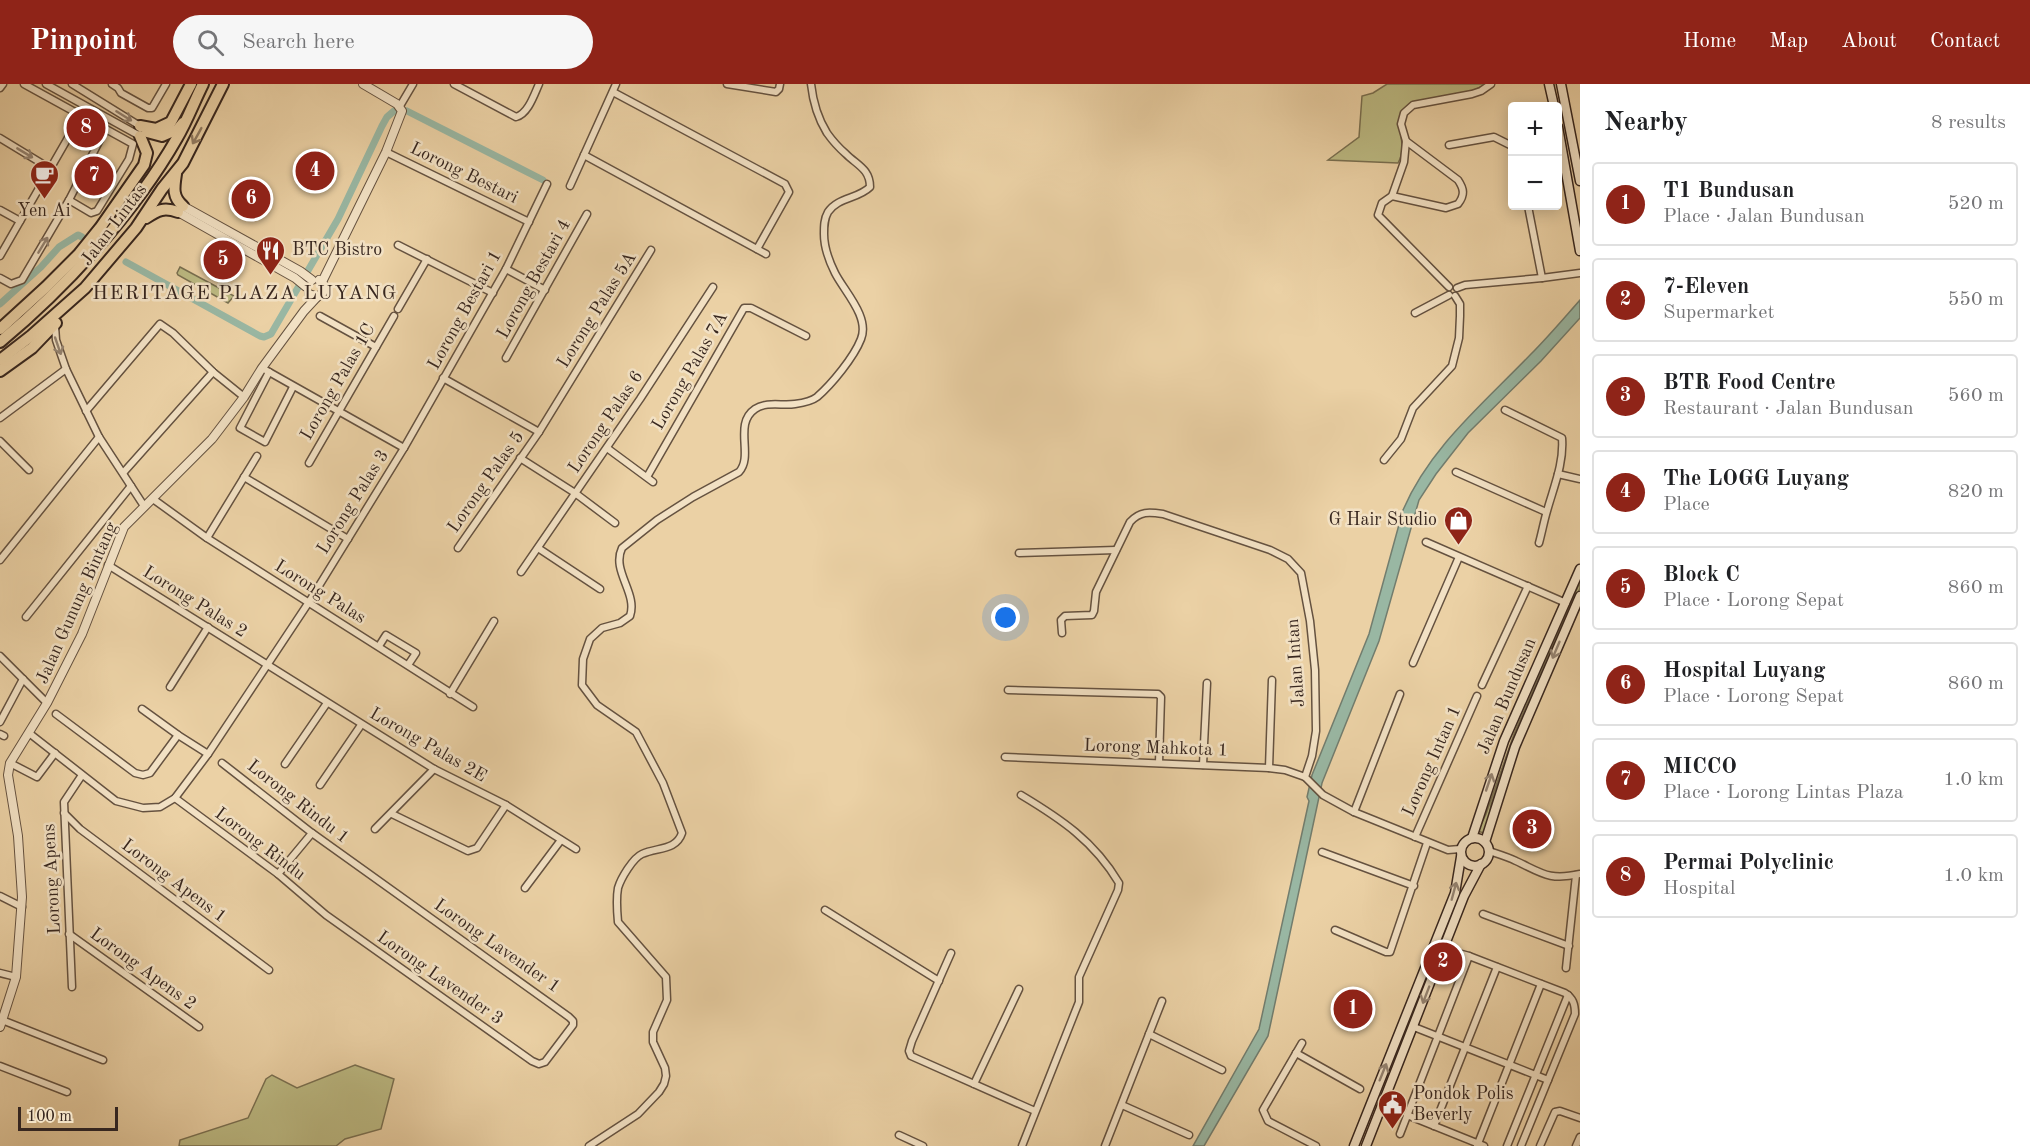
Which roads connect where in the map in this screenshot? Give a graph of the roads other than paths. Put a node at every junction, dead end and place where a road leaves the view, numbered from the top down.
1 (3, 84) edge
2 (24, 84) edge
3 (46, 84) edge
4 (72, 84) edge
5 (166, 84) edge
6 (191, 84) edge
7 (201, 84) edge
8 (223, 84) edge
9 (363, 84) edge
10 (413, 84) edge
11 (454, 84) edge
12 (539, 84) edge
13 (616, 84) edge
14 (727, 84) edge
15 (780, 84) edge
16 (812, 84) edge
17 (1491, 84) edge
18 (1550, 84) edge
19 (1561, 84) edge
20 (117, 85) edge
21 (0, 88) edge
22 (613, 92) junction
23 (1553, 102) edge
24 (400, 106) junction
25 (188, 115) junction
26 (80, 117) junction
27 (105, 130) junction
28 (140, 131) junction
29 (0, 138) edge
30 (1406, 141) junction
31 (1508, 144) edge
32 (1449, 145) dead end
33 (386, 152) junction
34 (1562, 154) edge
35 (584, 155) junction
36 (51, 169) junction
37 (176, 173) junction
38 (1580, 181) edge
39 (547, 184) dead end
40 (570, 186) dead end
41 (1392, 196) junction
42 (69, 200) junction
43 (180, 209) junction
44 (0, 210) edge
45 (1529, 210) edge
46 (587, 214) dead end
47 (20, 221) junction
48 (529, 222) junction
49 (136, 228) junction
50 (112, 229) junction
51 (398, 245) dead end
52 (757, 249) junction
53 (651, 250) dead end
54 (1580, 252) edge
55 (766, 254) dead end
56 (0, 256) edge
57 (427, 259) junction
58 (287, 264) junction
59 (506, 269) junction
60 (1580, 273) edge
61 (310, 278) junction
62 (1542, 278) junction
63 (3, 280) edge
64 (322, 282) junction
65 (305, 287) junction
66 (713, 287) dead end
67 (1449, 287) junction
68 (85, 288) junction
69 (1457, 288) junction
70 (545, 290) junction
71 (493, 292) junction
72 (1452, 296) junction
73 (41, 304) junction
74 (398, 309) dead end
75 (1414, 313) dead end
76 (320, 316) dead end
77 (394, 316) dead end
78 (56, 323) junction
79 (5, 325) edge
80 (806, 336) dead end
81 (0, 342) edge
82 (376, 347) junction
83 (507, 358) dead end
84 (0, 360) edge
85 (66, 369) junction
86 (265, 370) junction
87 (0, 371) edge
88 (213, 372) junction
89 (444, 378) junction
90 (567, 386) joint
91 (293, 387) junction
92 (244, 397) junction
93 (1505, 410) dead end
94 (86, 411) junction
95 (339, 412) junction
96 (0, 418) edge
97 (539, 432) junction
98 (99, 437) junction
99 (0, 441) edge
100 (404, 448) junction
101 (607, 448) junction
102 (257, 456) dead end
103 (520, 458) junction
104 (1384, 460) dead end
105 (309, 463) dead end
106 (29, 470) dead end
107 (1456, 472) dead end
108 (123, 473) junction
109 (1558, 474) junction
110 (244, 477) junction
111 (647, 477) junction
112 (1580, 479) edge
113 (653, 482) dead end
114 (131, 486) junction
115 (575, 493) junction
116 (153, 499) junction
117 (144, 506) junction
118 (1546, 512) junction
119 (615, 523) dead end
120 (207, 538) junction
121 (348, 539) junction
122 (1426, 542) dead end
123 (1539, 543) dead end
124 (458, 548) dead end
125 (538, 548) junction
126 (1116, 550) junction
127 (1019, 553) dead end
128 (1459, 557) junction
129 (0, 560) edge
130 (108, 565) junction
131 (1580, 569) edge
132 (521, 572) dead end
133 (1528, 586) junction
134 (600, 588) dead end
135 (1580, 596) edge
136 (309, 602) junction
137 (1566, 603) junction
138 (26, 617) dead end
139 (494, 621) dead end
140 (208, 627) junction
141 (1062, 633) dead end
142 (379, 646) junction
143 (0, 656) edge
144 (1413, 663) dead end
145 (266, 665) junction
146 (408, 665) junction
147 (23, 679) junction
148 (1272, 680) dead end
149 (1207, 683) dead end
150 (1482, 685) dead end
151 (171, 687) dead end
152 (1008, 690) dead end
153 (450, 694) junction
154 (1400, 694) dead end
155 (1477, 696) dead end
156 (327, 703) junction
157 (47, 704) junction
158 (473, 707) dead end
159 (142, 709) dead end
160 (56, 714) dead end
161 (0, 722) edge
162 (361, 725) junction
163 (29, 734) junction
164 (178, 735) junction
165 (55, 753) junction
166 (208, 754) junction
167 (1005, 758) dead end
168 (222, 763) dead end
169 (1159, 763) junction
170 (10, 764) junction
171 (285, 764) dead end
172 (1203, 765) junction
173 (1269, 768) junction
174 (434, 769) junction
175 (82, 776) junction
176 (1307, 779) junction
177 (320, 785) dead end
178 (1021, 795) dead end
179 (175, 798) junction
180 (506, 805) junction
181 (1354, 812) junction
182 (64, 813) junction
183 (392, 813) junction
184 (375, 829) dead end
185 (312, 833) junction
186 (1415, 837) junction
187 (1472, 837) junction
188 (561, 840) junction
189 (1485, 842) junction
190 (1427, 843) junction
191 (576, 849) dead end
192 (1489, 851) junction
193 (1322, 852) dead end
194 (1461, 853) junction
195 (1481, 864) junction
196 (355, 865) joint
197 (278, 874) junction
198 (1578, 875) edge
199 (1414, 886) junction
200 (525, 888) dead end
201 (0, 896) edge
202 (22, 907) junction
203 (825, 910) dead end
204 (1483, 914) dead end
205 (326, 915) joint
206 (1335, 930) dead end
207 (69, 934) junction
208 (1569, 946) junction
209 (1444, 949) junction
210 (951, 953) dead end
211 (1469, 956) junction
212 (1497, 967) junction
213 (1566, 968) dead end
214 (269, 970) dead end
215 (0, 973) edge
216 (16, 977) junction
217 (939, 981) junction
218 (1540, 984) junction
219 (72, 987) dead end
220 (1019, 989) dead end
221 (1568, 995) junction
222 (1162, 1001) dead end
223 (1577, 1015) edge
224 (1, 1024) edge
225 (1414, 1027) junction
226 (199, 1028) dead end
227 (1149, 1034) junction
228 (1437, 1037) junction
229 (1302, 1043) dead end
230 (1465, 1048) junction
231 (1296, 1053) junction
232 (103, 1059) dead end
233 (539, 1064) joint
234 (1509, 1065) junction
235 (0, 1066) edge
236 (1222, 1070) dead end
237 (1536, 1076) junction
238 (1548, 1080) junction
239 (974, 1084) junction
240 (1360, 1089) dead end
241 (67, 1092) dead end
242 (1122, 1105) junction
243 (1035, 1111) junction
244 (1407, 1115) junction
245 (1580, 1118) edge
246 (1434, 1126) junction
247 (1400, 1134) dead end
248 (899, 1135) dead end
249 (1189, 1135) dead end
250 (1580, 1137) edge
251 (1480, 1145) edge
252 (589, 1146) edge
253 (923, 1146) edge
254 (1022, 1146) edge
255 (1106, 1146) edge
256 (1316, 1146) edge
257 (1353, 1146) edge
258 (1366, 1146) edge
259 (1508, 1146) edge
260 (1521, 1146) edge
261 (1540, 1146) edge
262 (1576, 1146) edge

1 - 21 street
2 - 26 street
3 - 28 street
4 -> 28 street
5 - 20 street
6 - 28 highway
7 - 25 highway, Jalan Lintas
8 -> 37 highway, Jalan Lintas
9 - 24 street
10 - 24 street
11 - 12 street
13 - 22 street
14 - 15 street
16 - 252 street
17 - 30 street
18 - 23 main road
19 - 38 main road
22 - 35 street
22 - 52 street
24 - 33 street
25 - 28 highway
25 - 50 highway, Jalan Lintas
26 - 27 street
26 - 36 street
27 - 42 street
27 - 42 street
28 - 50 highway
28 - 79 highway
29 -> 36 street
30 - 41 street
30 - 41 street
31 - 32 street
33 - 48 street, Lorong Bestari
33 - 64 street
34 - 54 main road
35 - 40 street
35 - 52 street
36 - 47 street
37 - 43 highway
37 - 49 highway, Jalan Lintas
39 - 48 street, Lorong Bestari 1
41 - 67 street
63 -> 42 street
43 - 49 highway
43 - 58 street
43 - 65 street
44 - 47 street
45 - 62 street
46 - 70 street, Lorong Bestari 4
47 - 56 street
48 - 59 street, Lorong Bestari 1
49 - 68 highway, Jalan Lintas
50 - 73 highway, Jalan Lintas
51 - 57 street
52 - 55 street
53 - 90 street, Lorong Palas 5A
57 - 71 street
57 - 74 street
58 - 61 street
58 - 65 street
59 - 70 street
59 - 71 street, Lorong Bestari 1
60 - 62 street
61 - 64 street
61 - 65 street
62 - 69 street
64 - 65 street, Jalan Gunung Bintang
65 - 86 street, Jalan Gunung Bintang
66 - 101 street, Lorong Palas 6
67 - 69 street
67 - 72 street
68 - 78 highway
68 - 84 highway, Jalan Lintas
69 - 72 street
70 - 83 street, Lorong Bestari 4
71 - 89 street, Lorong Bestari 1
72 - 75 street
72 - 104 street
73 - 79 highway
73 - 81 highway, Jalan Lintas
76 - 82 street
77 - 82 street, Lorong Palas 1C
78 -> 85 street
78 - 87 highway
80 - 111 street, Lorong Palas 7A
82 - 95 street, Lorong Palas 1C
85 - 94 street
85 - 96 street
86 - 91 street
86 - 91 street
86 - 92 street, Jalan Gunung Bintang
88 - 92 street
88 - 94 street
88 - 108 street
89 - 97 street, Lorong Palas 5
89 - 100 street, Lorong Bestari 1
90 - 97 street, Lorong Palas 5
91 - 95 street
92 - 116 street, Jalan Gunung Bintang
93 - 109 street
94 - 98 street
95 - 100 street
95 - 105 street, Lorong Palas 1C
97 - 103 street, Lorong Palas 5
98 - 108 street
98 - 129 street
99 - 106 street
100 - 121 street, Lorong Palas 3
101 - 111 street
101 - 115 street, Lorong Palas 6
102 - 110 street
103 - 115 street
103 - 124 street, Lorong Palas 5
107 - 118 street
108 - 114 street
109 - 112 street
109 - 118 street
110 - 120 street
110 - 121 street
111 - 113 street
114 - 117 street
114 - 138 street
115 - 119 street
115 - 125 street, Lorong Palas 6
116 - 117 street, Jalan Gunung Bintang
116 - 120 street, Lorong Palas
117 - 130 street, Jalan Gunung Bintang
118 - 123 street
120 - 136 street, Lorong Palas
121 - 136 street, Lorong Palas 3
122 - 128 street
125 - 132 street, Lorong Palas 6
125 - 134 street
126 - 127 street
126 - 141 street
126 - 176 street, Jalan Intan
128 - 133 street
128 - 144 street
130 - 140 street, Lorong Palas 2
130 - 157 street, Jalan Gunung Bintang
131 - 137 main road, Jalan Bundusan
133 - 137 street
133 - 150 street
135 -> 189 main road, Jalan Bundusan
136 - 142 street, Lorong Palas
136 - 145 street, Lorong Palas 3
187 -> 137 main road, Jalan Bundusan
139 - 153 street
140 - 145 street, Lorong Palas 2
140 - 151 street
142 - 146 street, Lorong Palas
142 - 146 street
143 - 147 street
145 - 156 street, Lorong Palas 2E
145 - 166 street, Lorong Palas 3
146 - 153 street, Lorong Palas
147 - 157 street
147 - 161 street
148 - 173 street
149 - 172 street
152 - 169 street
153 - 158 street, Lorong Palas
154 - 181 street
155 - 186 street, Lorong Intan 1
156 - 162 street, Lorong Palas 2E
156 - 171 street
157 - 163 street, Jalan Gunung Bintang
159 - 164 street
160 - 164 street
162 - 174 street, Lorong Palas 2E
162 - 177 street
163 - 165 street
163 - 170 street, Jalan Gunung Bintang
164 - 166 street
165 - 170 street
165 - 175 street
166 - 179 street, Lorong Palas 3
167 - 169 street, Lorong Mahkota 1
168 - 185 street, Lorong Rindu 1
169 - 172 street, Lorong Mahkota 1
170 - 202 street
172 - 173 street, Lorong Mahkota 1
173 - 176 street, Lorong Mahkota 1
174 - 180 street, Lorong Palas 2E
174 - 183 street
175 - 179 street
175 - 182 street, Lorong Apens
176 - 181 street
178 - 243 street
179 - 197 street, Lorong Rindu
180 - 183 street
180 - 188 street, Lorong Palas 2E
181 - 186 street
182 - 207 street, Lorong Apens
182 - 214 street, Lorong Apens 1
183 - 184 street
185 - 196 street, Lorong Rindu 1
185 - 197 street
186 - 190 street
187 - 189 main road
187 - 194 main road
188 - 191 street, Lorong Palas 2E
188 - 200 street
189 - 192 main road
190 - 194 street
190 - 199 street
192 - 195 main road
192 - 198 street
193 - 199 street
194 - 195 main road
257 -> 194 main road
195 - 209 main road
196 - 233 street, Lorong Lavender 1
197 - 205 street, Lorong Rindu
198 - 208 street
199 - 206 street
201 - 202 street
202 - 216 street
203 - 217 street
204 - 208 street
205 - 233 street, Lorong Lavender 3
207 - 219 street, Lorong Apens
207 - 226 street, Lorong Apens 2
208 - 213 street
209 - 211 street
209 -> 225 main road
210 - 217 street
211 - 212 street
211 - 228 street
212 - 218 street
212 - 230 street
215 - 216 street
216 - 224 street
217 - 239 street
218 - 221 street
218 - 234 street
220 - 239 street
221 - 223 street
221 - 237 street
222 - 227 street
223 - 238 street
224 - 232 street
225 - 228 street
225 - 258 main road
227 - 236 street
227 - 242 street
228 - 230 street
228 - 244 street
229 - 231 street
230 - 234 street
230 - 246 street
231 - 240 street
231 - 256 street
234 - 237 street
234 - 251 street
235 - 241 street
237 - 238 street
237 - 259 street
238 - 260 street
239 - 243 street
242 - 249 street
242 - 255 street
243 - 254 street
244 - 246 street
244 - 247 street
245 - 261 street
246 - 251 street
248 - 253 street
250 - 262 street

